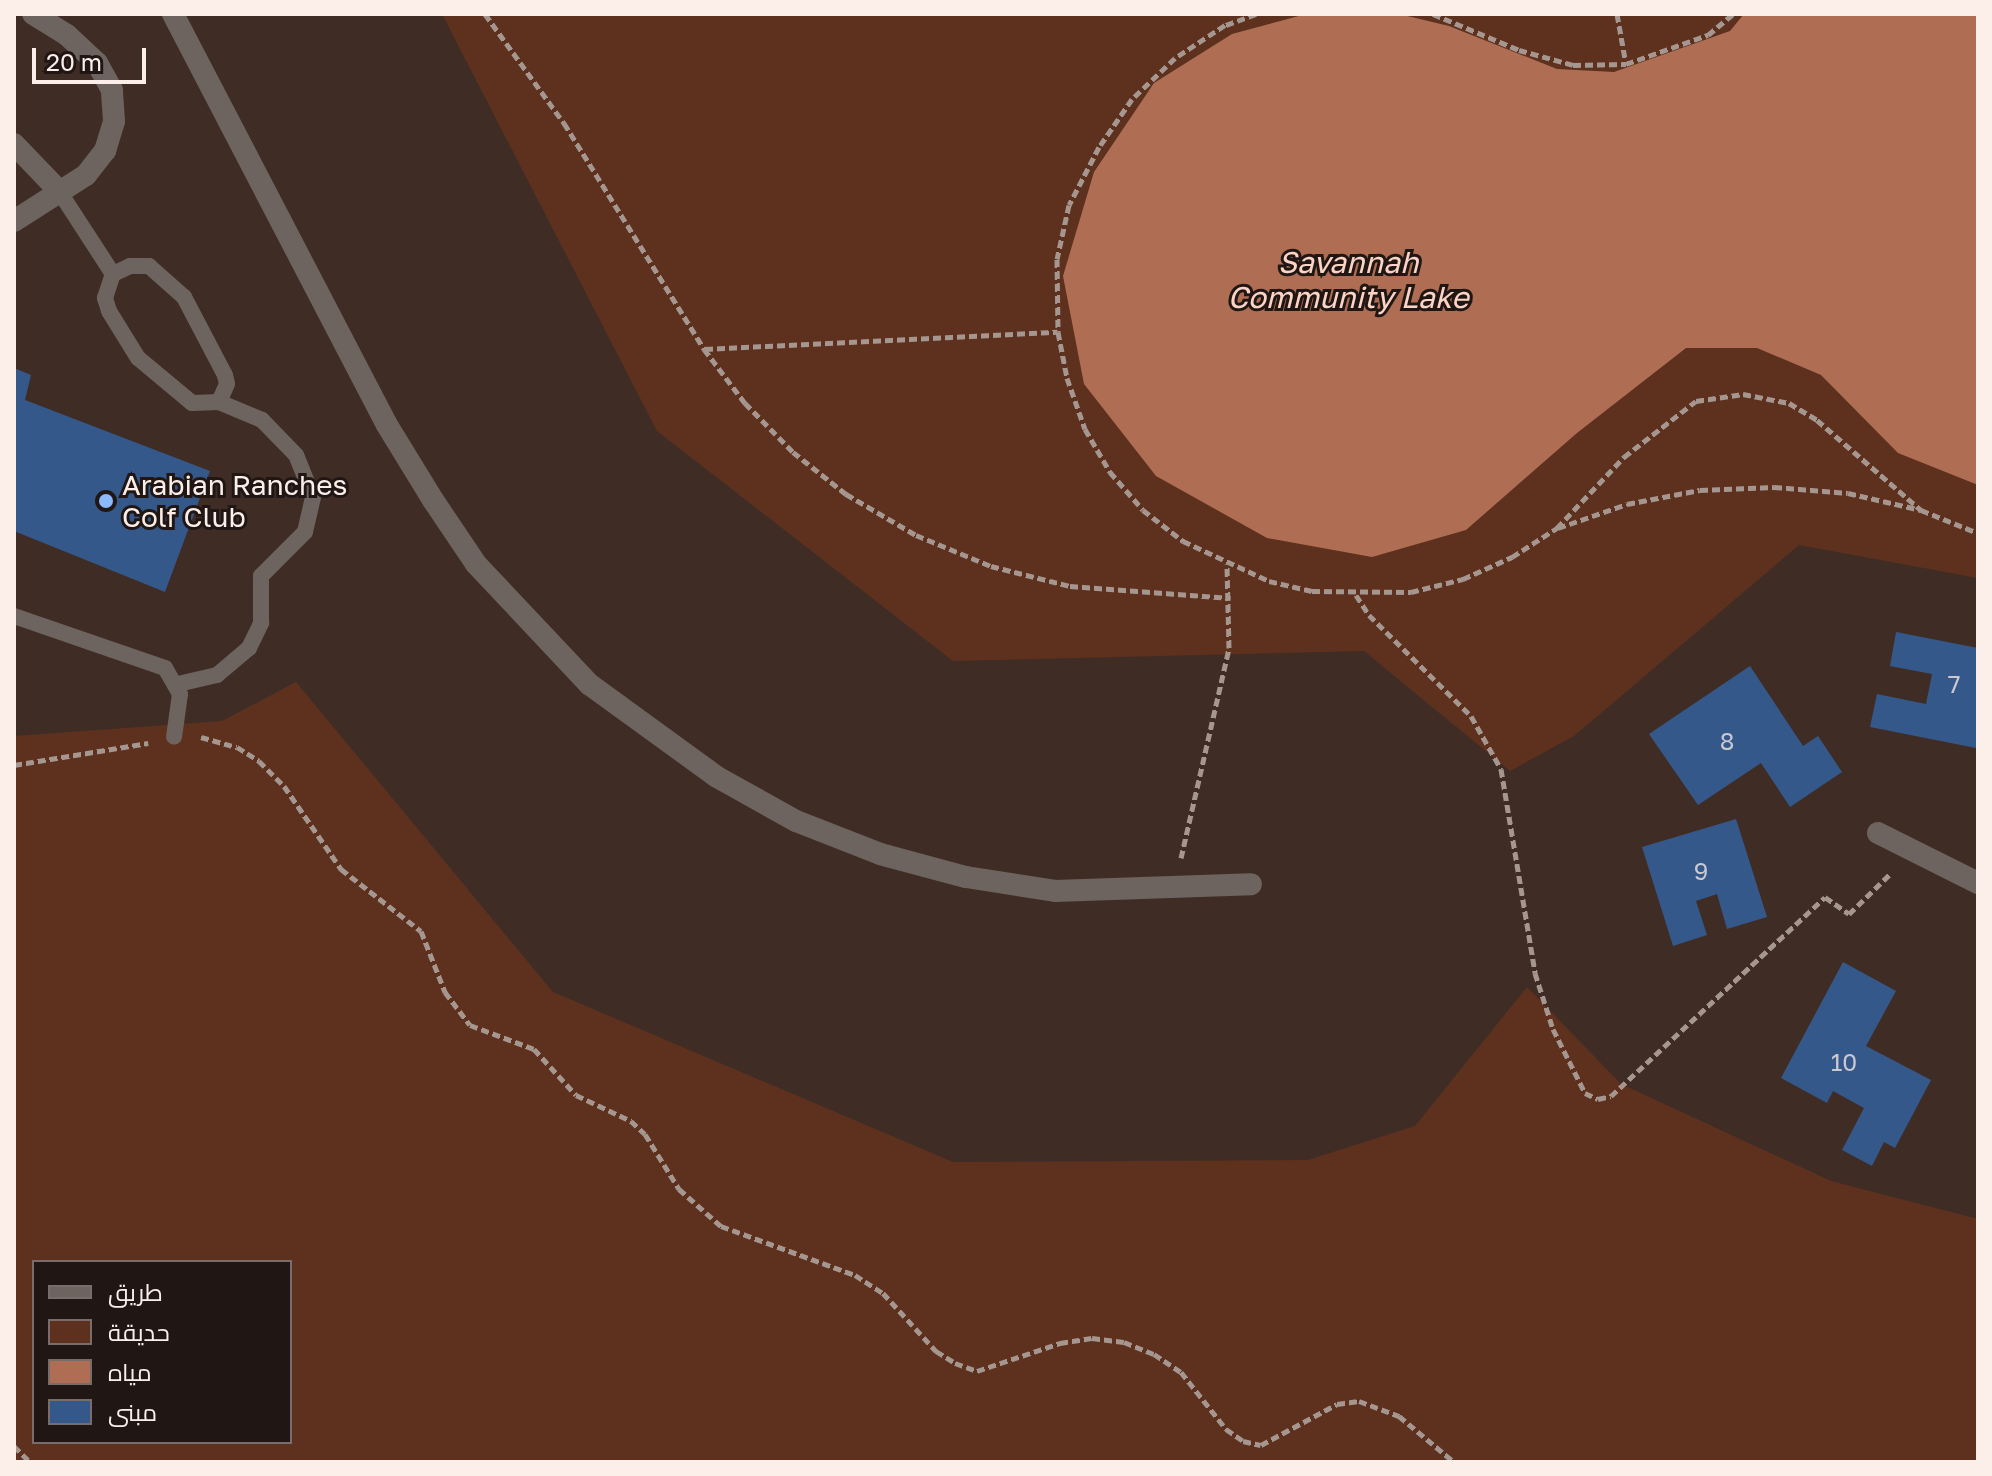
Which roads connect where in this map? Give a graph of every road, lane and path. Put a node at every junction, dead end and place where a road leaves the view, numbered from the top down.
1 (33, 14) edge
2 (173, 14) edge
3 (485, 14) edge
4 (1256, 14) edge
5 (1433, 14) edge
6 (1617, 14) edge
7 (1733, 14) edge
8 (1626, 64) junction
9 (14, 144) edge
10 (59, 191) junction
11 (14, 221) edge
12 (113, 274) junction
13 (1058, 332) junction
14 (704, 349) junction
15 (219, 402) junction
16 (1921, 510) junction
17 (1557, 528) junction
18 (1978, 533) edge
19 (1227, 564) junction
20 (1356, 595) junction
21 (1231, 598) junction
22 (14, 616) edge
23 (178, 684) junction
24 (174, 737) junction
25 (14, 765) edge
26 (1878, 833) dead end
27 (1911, 853) junction
28 (1978, 883) edge
29 (1251, 884) dead end
30 (1174, 890) junction
31 (14, 1446) edge
32 (30, 1462) edge
33 (1454, 1462) edge

1 - 10 street
2 - 30 street
3 - 14 path
4 - 13 path
5 - 8 path
6 - 8 path
7 - 8 path
9 - 10 street
10 - 11 street
10 - 12 lane
12 - 15 lane
12 - 15 lane
13 - 14 path
13 - 19 path
14 - 21 path
15 - 23 lane
16 - 17 path
16 - 17 path
16 - 18 path
17 - 20 path
19 - 20 path
19 - 21 path
20 - 27 path
21 - 30 path
22 - 23 lane
23 - 24 lane
24 - 25 path
24 - 33 path
26 - 27 street
27 - 28 street
29 - 30 street
31 - 32 path

